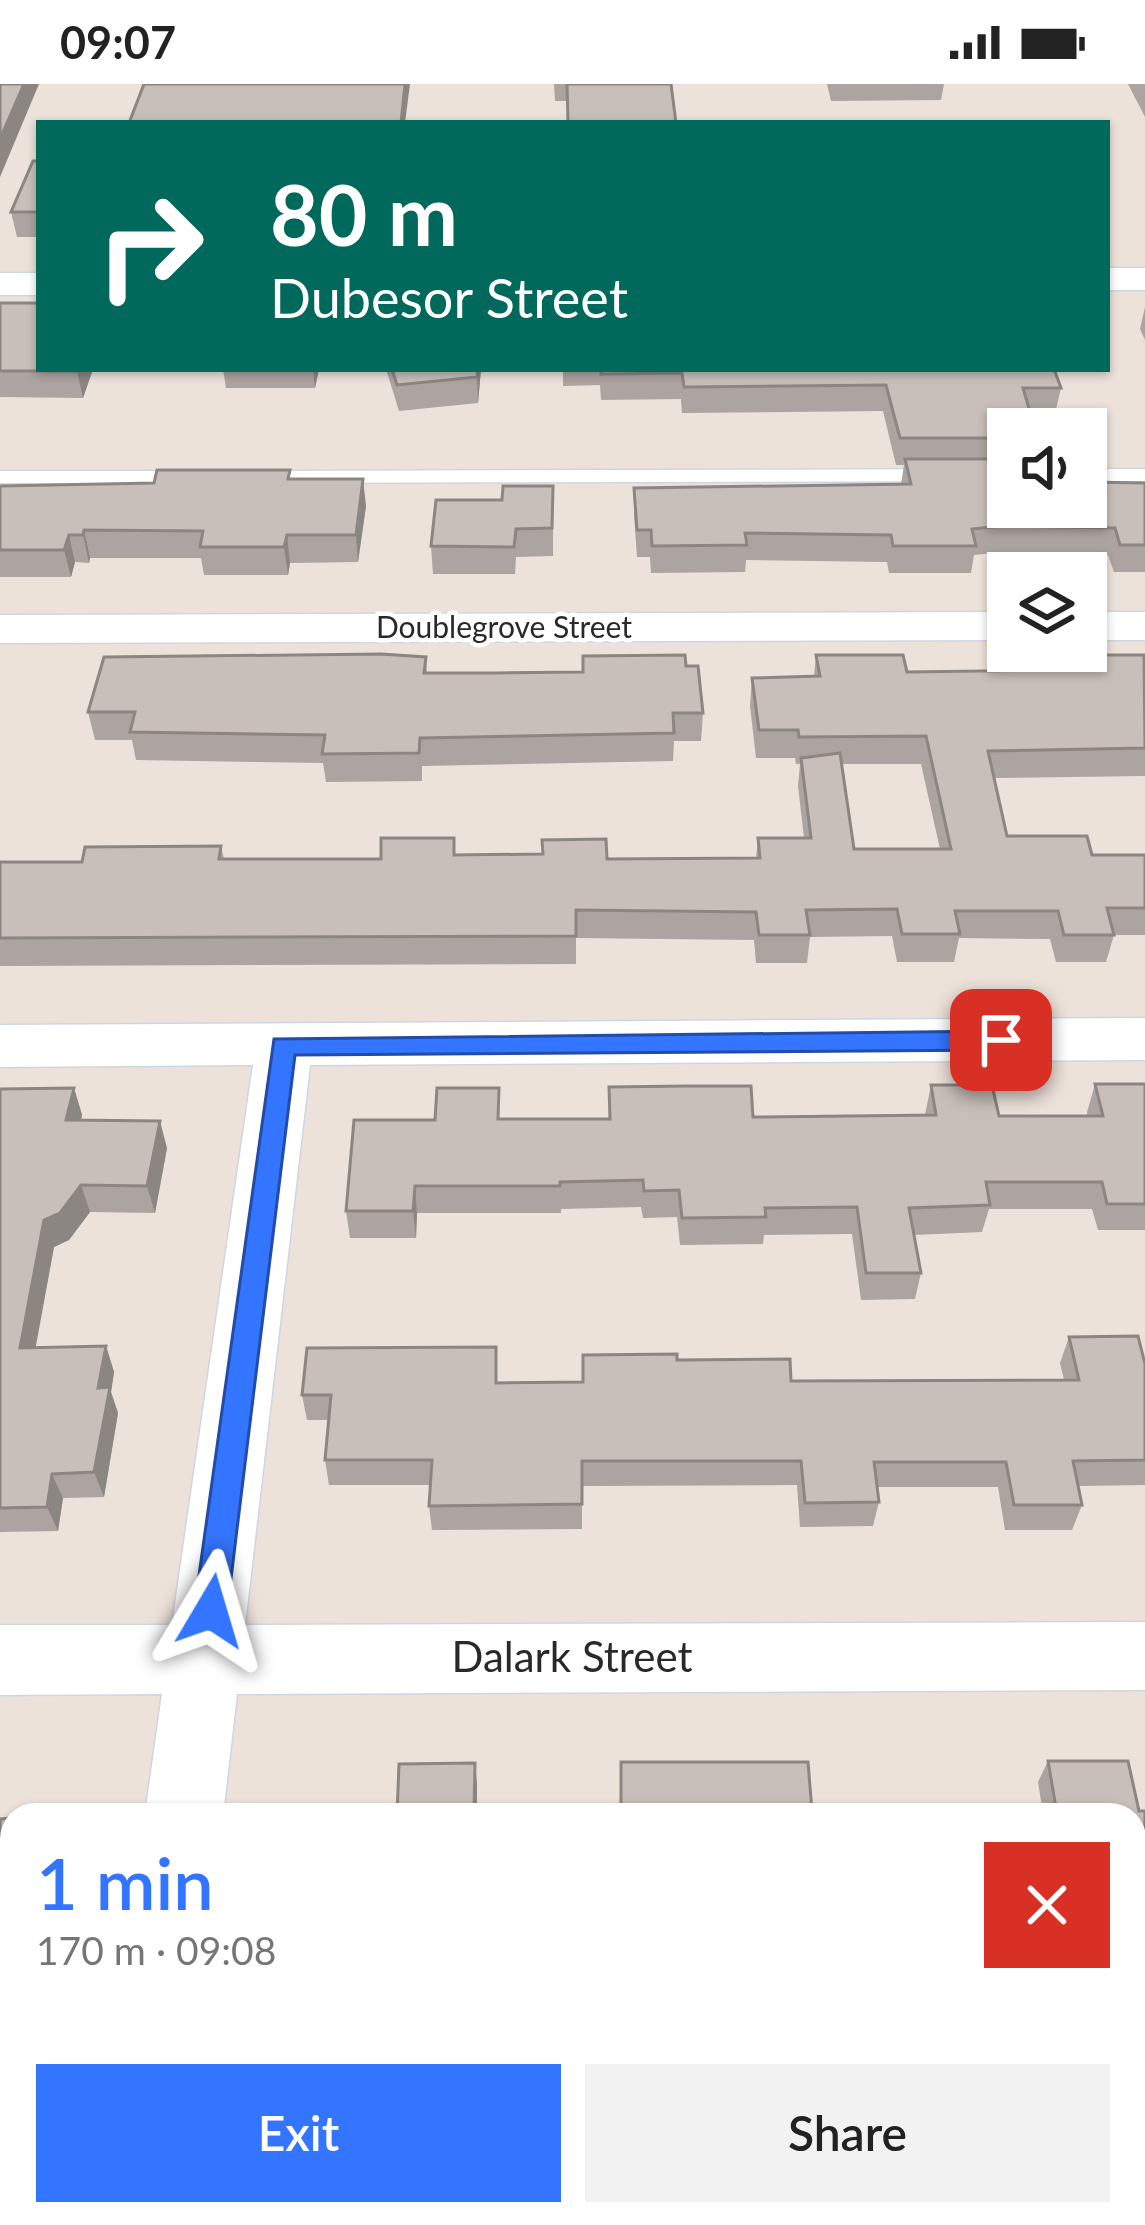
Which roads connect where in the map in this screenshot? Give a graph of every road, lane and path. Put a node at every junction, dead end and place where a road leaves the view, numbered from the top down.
1 (1110, 279) edge
2 (1145, 279) edge
3 (0, 284) edge
4 (36, 284) edge
5 (1107, 475) edge
6 (1145, 475) edge
7 (987, 476) edge
8 (0, 477) edge
9 (211, 477) edge
10 (234, 477) edge
11 (987, 626) edge
12 (1107, 626) edge
13 (1145, 626) edge
14 (0, 629) edge
15 (1145, 1040) edge
16 (284, 1045) junction
17 (0, 1046) edge
18 (1145, 1656) edge
19 (205, 1658) junction
20 (0, 1660) edge
21 (186, 1803) edge

1 - 2 street
3 - 4 street
5 - 6 lane
7 - 10 lane
8 - 9 lane
11 - 14 street, Doublegrove Street
12 - 13 street
15 - 16 street
16 - 17 street
16 - 19 street
18 - 19 street, Dalark Street
19 - 20 street, Dalark Street
19 - 21 street

